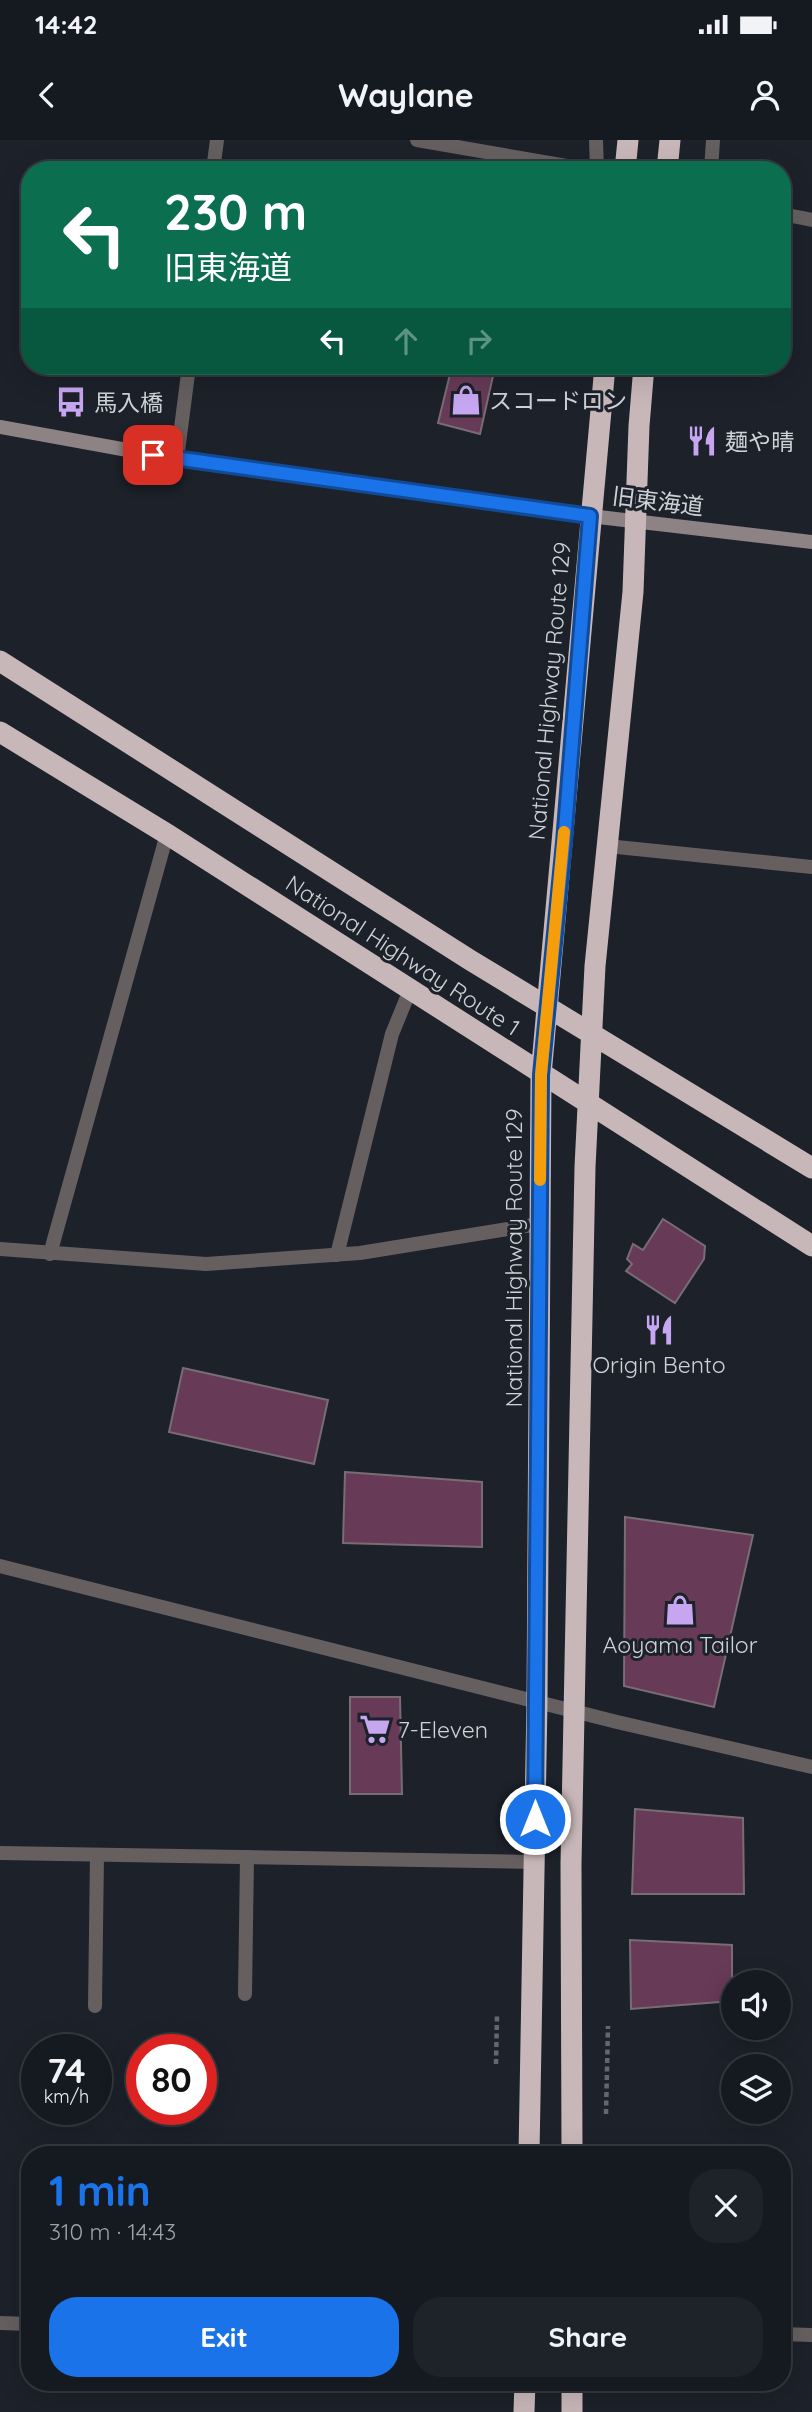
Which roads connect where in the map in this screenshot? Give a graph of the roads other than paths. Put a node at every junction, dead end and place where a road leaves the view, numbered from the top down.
1 (217, 140) edge
2 (422, 140) edge
3 (596, 140) edge
4 (628, 140) edge
5 (670, 140) edge
6 (713, 140) edge
7 (214, 161) edge
8 (540, 161) edge
9 (597, 161) edge
10 (626, 161) edge
11 (668, 161) edge
12 (712, 161) edge
13 (791, 216) edge
14 (812, 220) edge
15 (188, 375) edge
16 (604, 375) edge
17 (643, 375) edge
18 (0, 427) edge
19 (177, 459) junction
20 (590, 516) junction
21 (635, 522) junction
22 (812, 542) edge
23 (0, 661) edge
24 (0, 732) edge
25 (167, 834) junction
26 (607, 846) junction
27 (812, 867) edge
28 (410, 990) junction
29 (546, 1007) junction
30 (591, 1034) junction
31 (541, 1075) junction
32 (589, 1106) junction
33 (812, 1168) edge
34 (539, 1224) junction
35 (812, 1246) edge
36 (0, 1249) edge
37 (50, 1254) junction
38 (337, 1255) junction
39 (0, 1566) edge
40 (537, 1702) junction
41 (576, 1712) junction
42 (812, 1767) edge
43 (0, 1853) edge
44 (97, 1855) junction
45 (247, 1857) junction
46 (535, 1862) junction
47 (245, 1994) dead end
48 (95, 2006) dead end
49 (529, 2146) edge
50 (572, 2146) edge
51 (0, 2323) edge
52 (21, 2324) edge
53 (791, 2334) edge
54 (812, 2335) edge
55 (525, 2391) edge
56 (572, 2391) edge
57 (524, 2412) edge
58 (572, 2412) edge

1 - 7 street
2 - 8 street
3 - 9 street
4 - 10 highway
5 - 11 highway
6 - 12 street
13 - 14 street
15 - 19 street
16 - 20 highway, National Highway Route 129
17 - 21 highway
18 - 19 street, 旧東海道
19 - 20 street, 旧東海道
20 - 21 street, 旧東海道
20 - 29 highway, National Highway Route 129
21 - 22 street, 旧東海道
21 - 26 highway
23 - 29 highway, National Highway Route 1
24 - 25 highway, National Highway Route 1
25 - 28 highway, National Highway Route 1
25 - 37 street
26 - 27 street
26 - 30 highway
28 - 31 highway, National Highway Route 1
28 - 38 street
29 - 30 highway, National Highway Route 1
29 - 31 highway, National Highway Route 129
30 - 32 highway
30 - 33 highway, National Highway Route 1
31 - 32 highway, National Highway Route 1
31 - 34 highway, National Highway Route 129
32 - 35 highway, National Highway Route 1
32 - 41 highway
34 - 38 street
34 - 40 highway, National Highway Route 129
36 - 37 street
37 - 38 street
39 - 40 street
40 - 41 street
40 - 46 highway, National Highway Route 129
41 - 42 street
41 - 50 highway
43 - 44 street
44 - 45 street
44 - 48 street
45 - 46 street
45 - 47 street
46 - 49 highway, National Highway Route 129
51 - 52 street
53 - 54 street
55 - 57 highway
56 - 58 highway

